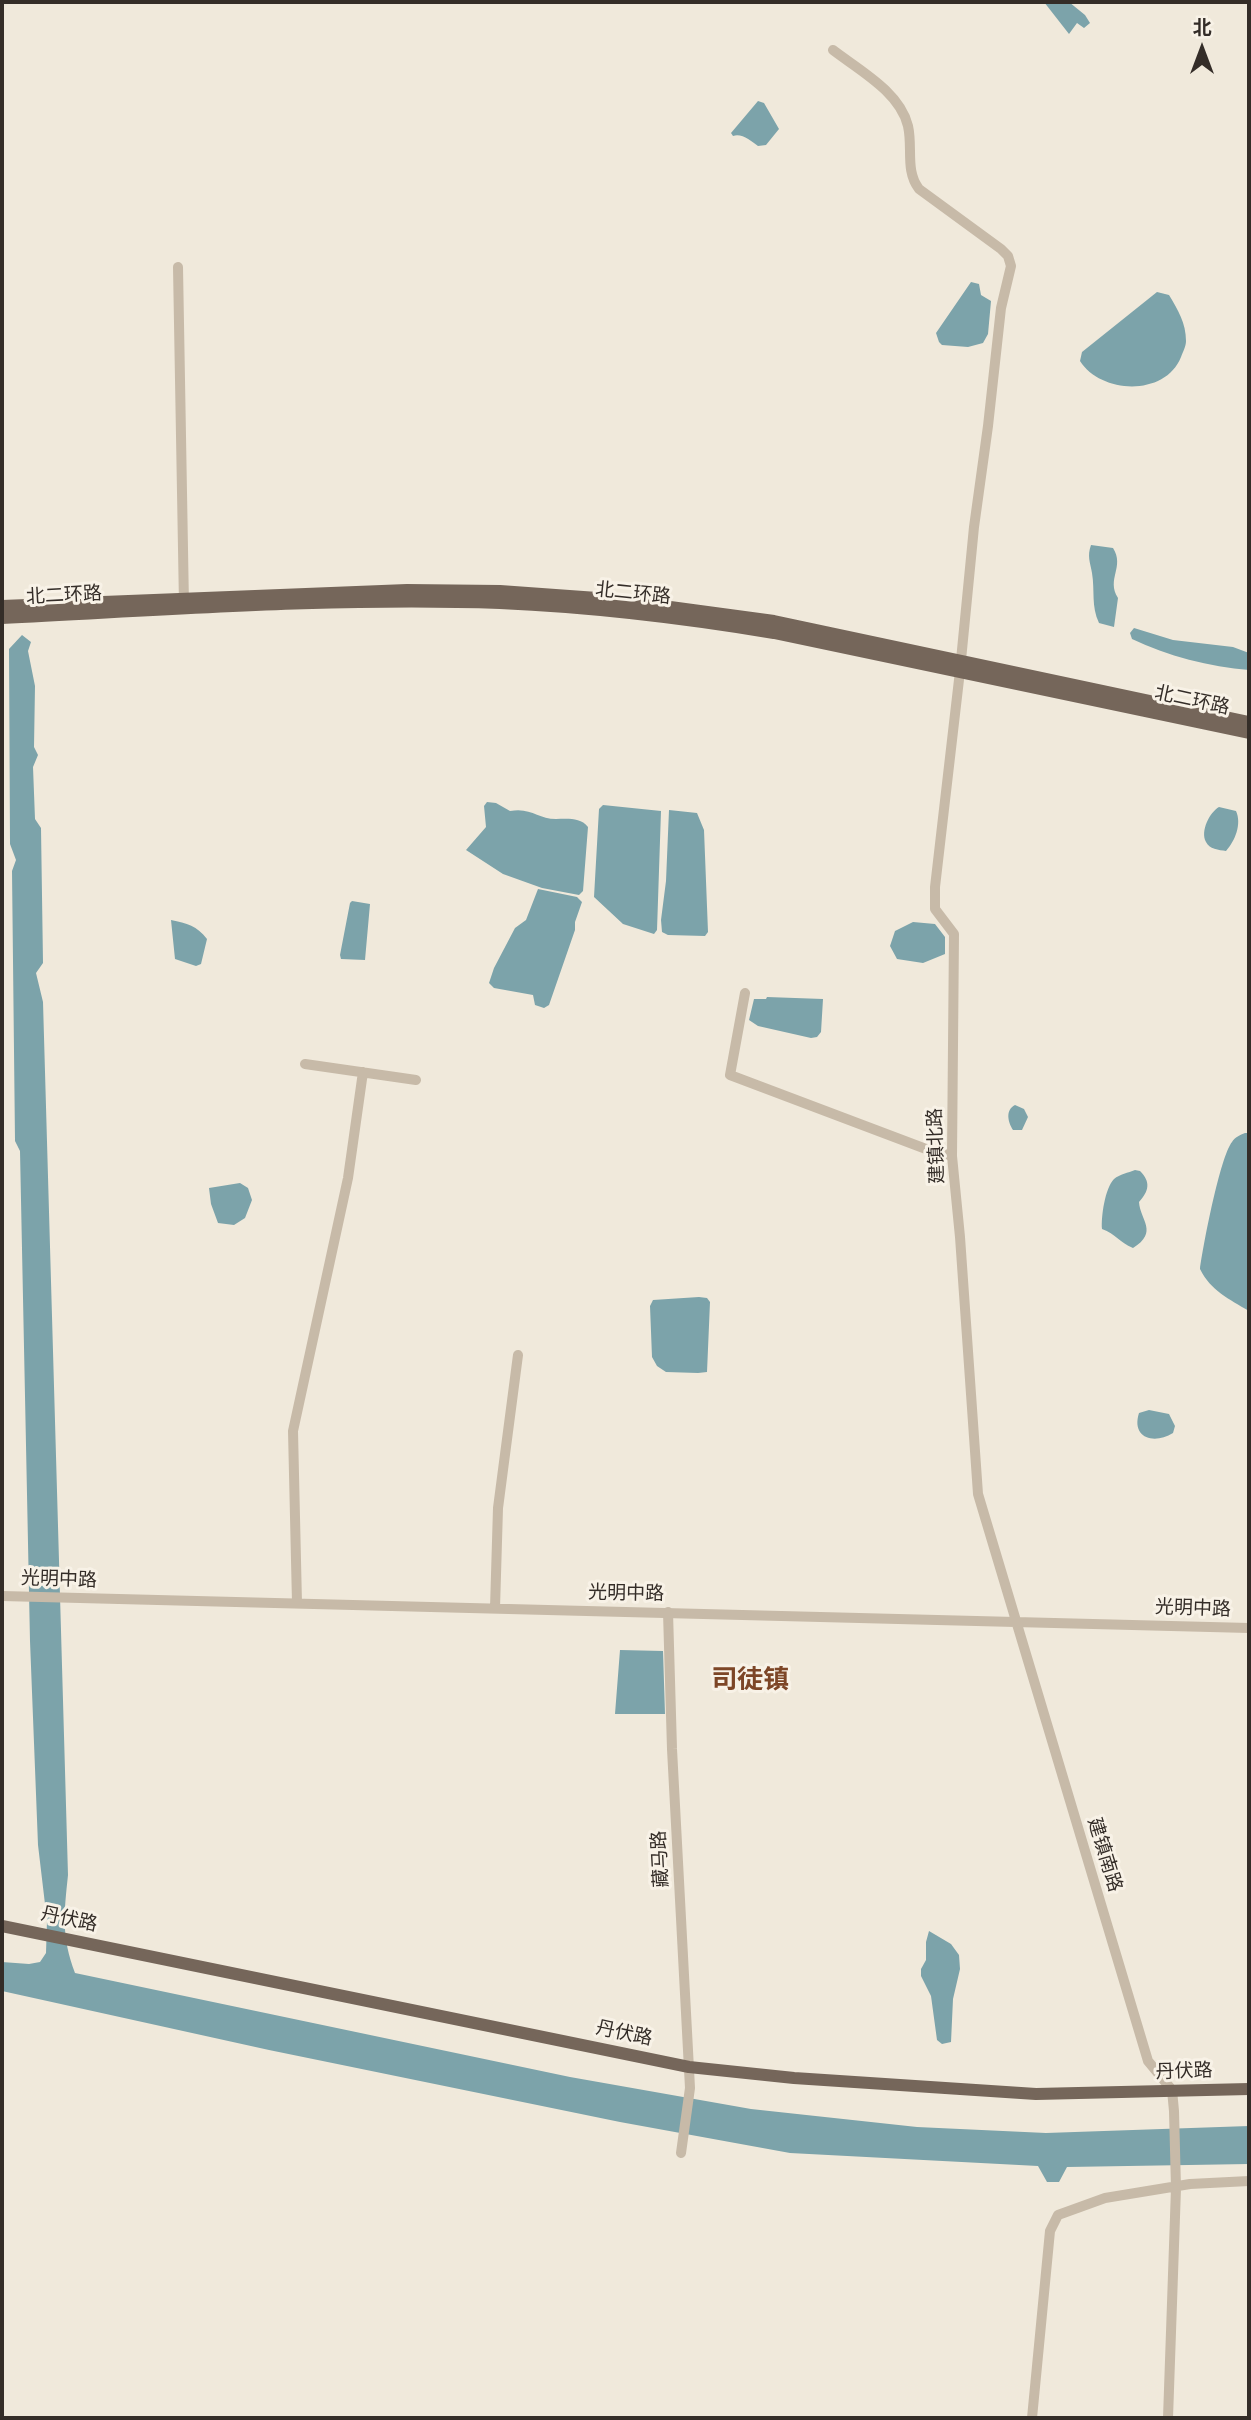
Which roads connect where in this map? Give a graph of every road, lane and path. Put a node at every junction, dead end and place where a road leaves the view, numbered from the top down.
1 (833, 50) dead end
2 (178, 267) dead end
3 (184, 603) junction
4 (2, 606) edge
5 (2, 618) edge
6 (961, 666) junction
7 (1249, 722) edge
8 (1249, 733) edge
9 (745, 993) dead end
10 (304, 1064) dead end
11 (363, 1072) junction
12 (416, 1080) dead end
13 (952, 1156) junction
14 (518, 1355) dead end
15 (2, 1595) edge
16 (298, 1603) junction
17 (495, 1608) junction
18 (668, 1612) junction
19 (1014, 1622) junction
20 (1249, 1629) edge
21 (2, 1926) edge
22 (689, 2067) junction
23 (1249, 2089) edge
24 (1172, 2091) junction
25 (682, 2149) dead end
26 (1249, 2181) edge
27 (1176, 2182) junction
28 (1032, 2418) edge
29 (1168, 2418) edge

1 - 6 street, 建镇北路
2 - 3 street
3 - 4 main road, 北二环路
3 - 5 main road, 北二环路
3 - 6 main road, 北二环路
6 - 7 main road, 北二环路
6 - 8 main road, 北二环路
6 - 13 street, 建镇北路
9 - 13 street
10 - 11 street
11 - 12 street
11 - 16 street
13 - 19 street, 建镇北路
14 - 17 street
15 - 16 street, 光明中路
16 - 17 street, 光明中路
17 - 18 street, 光明中路
18 - 19 street, 光明中路
18 - 22 street, 藏马路
19 - 20 street, 光明中路
19 - 24 street, 建镇南路
21 - 22 main road, 丹伏路
22 - 24 main road, 丹伏路
22 - 25 street, 藏马路
23 - 24 main road, 丹伏路
24 - 27 street
26 - 27 street
27 - 28 street
27 - 29 street

